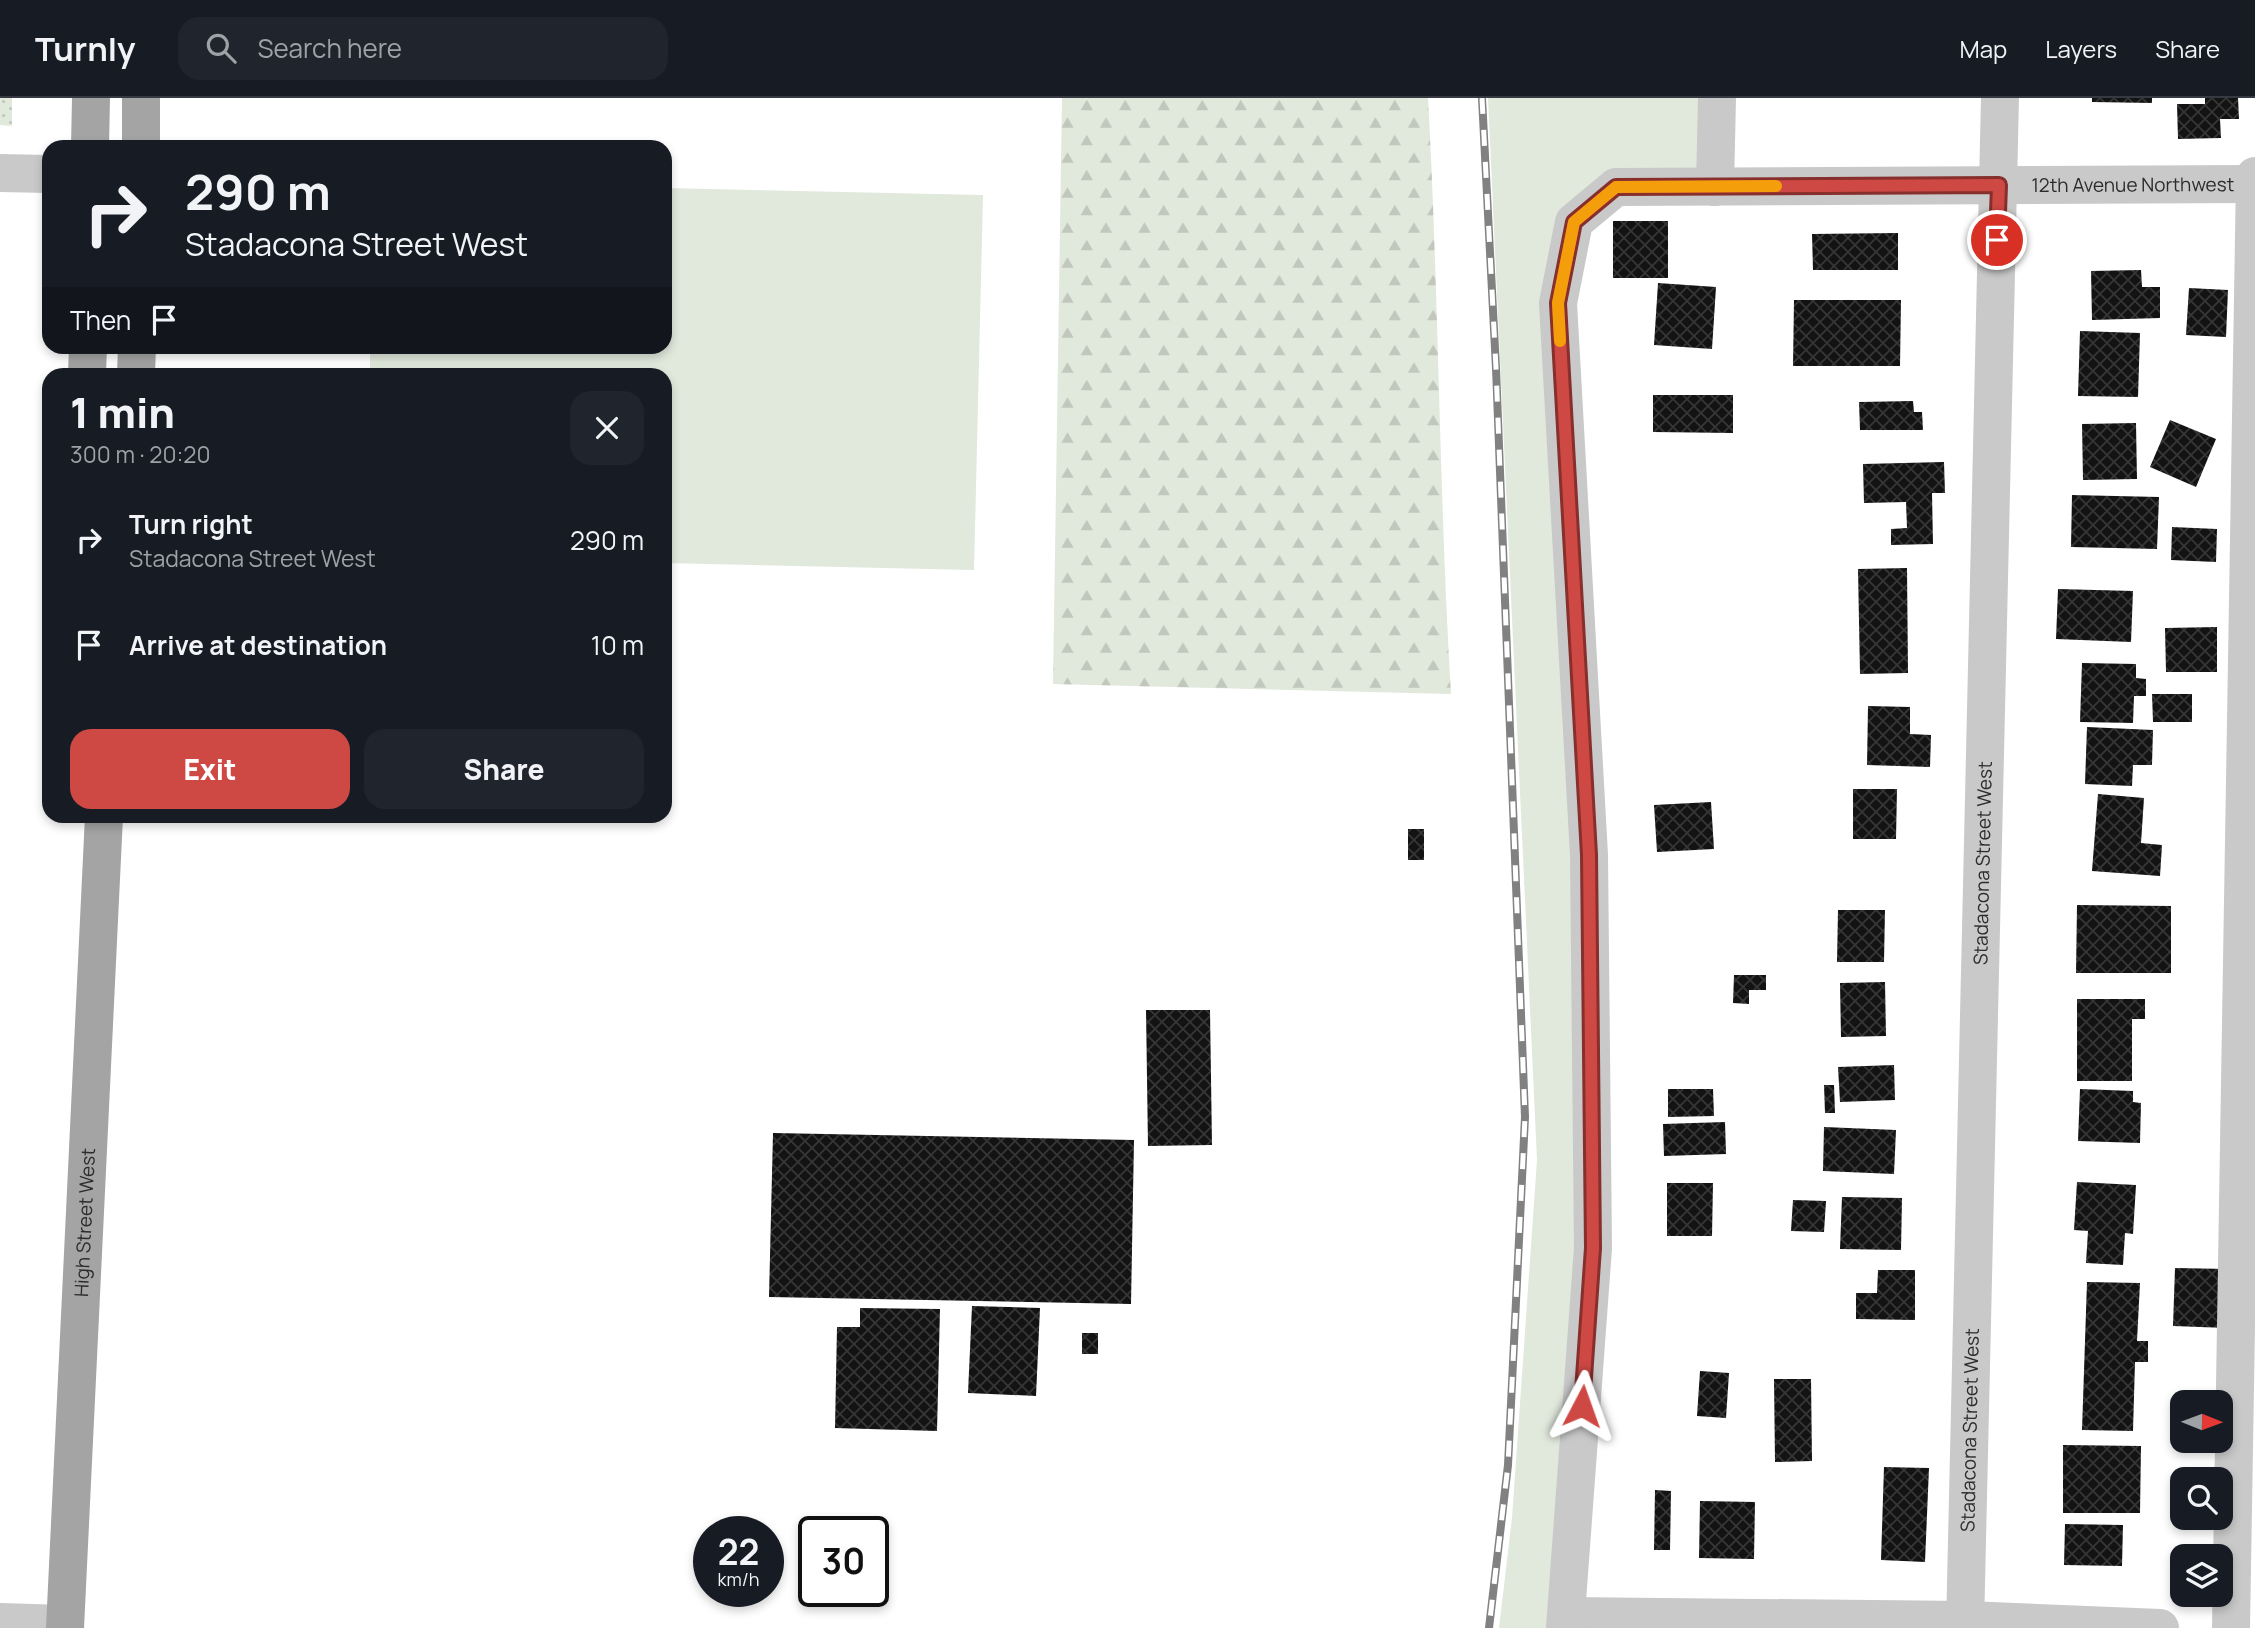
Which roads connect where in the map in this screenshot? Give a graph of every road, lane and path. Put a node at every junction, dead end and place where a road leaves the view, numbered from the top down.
1 (91, 98) edge
2 (141, 98) edge
3 (1717, 98) edge
4 (2000, 98) edge
5 (90, 140) edge
6 (141, 140) edge
7 (0, 173) edge
8 (42, 174) edge
9 (2255, 176) edge
10 (2255, 184) edge
11 (1999, 185) junction
12 (1715, 187) junction
13 (104, 823) edge
14 (0, 1622) edge
15 (1566, 1622) edge
16 (1966, 1624) edge
17 (65, 1626) edge
18 (2160, 1628) edge
19 (2231, 1628) edge

1 - 5 main road
2 - 6 main road
3 - 12 street
4 - 11 street, Stadacona Street West
7 - 8 street
9 - 10 street
10 - 11 street, 12th Avenue Northwest
10 - 19 street
11 - 12 street, 12th Avenue Northwest
11 - 16 street, Stadacona Street West
12 - 15 street, 12th Avenue Northwest
13 - 17 main road, High Street West
14 - 17 street
15 - 16 street
16 - 18 street

